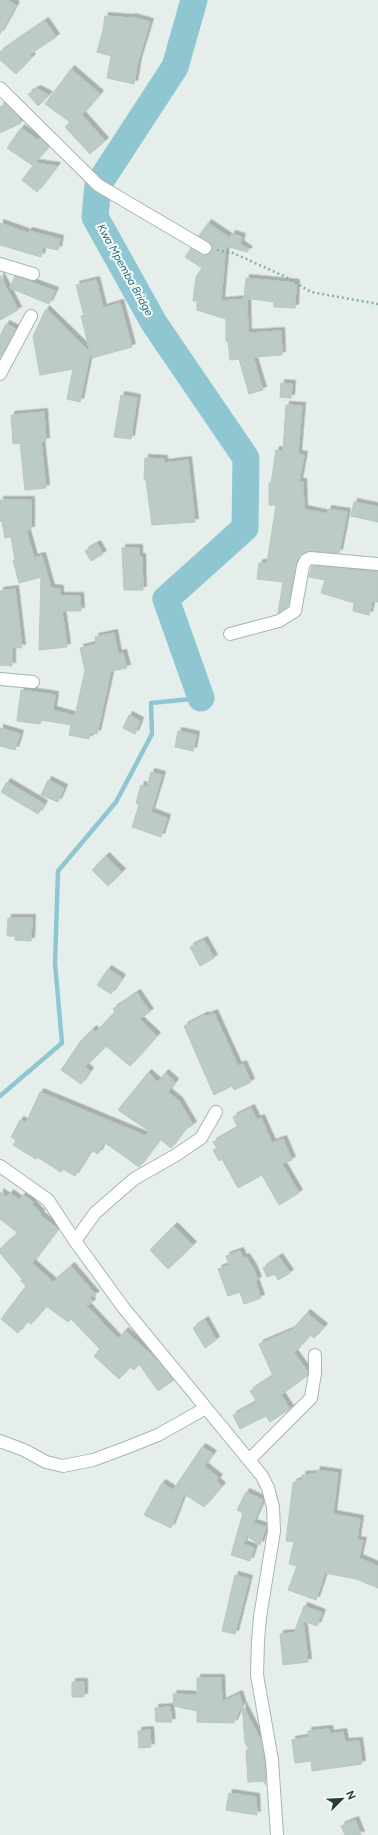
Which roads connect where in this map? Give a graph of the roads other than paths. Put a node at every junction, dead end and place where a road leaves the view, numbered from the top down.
1 (0, 88) edge
2 (205, 248) road end
3 (0, 264) edge
4 (33, 274) dead end
5 (31, 316) dead end
6 (0, 374) edge
7 (378, 564) edge
8 (230, 634) dead end
9 (0, 679) edge
10 (33, 682) dead end
11 (216, 1112) dead end
12 (3, 1169) edge
13 (74, 1241) junction
14 (315, 1355) dead end
15 (206, 1408) junction
16 (0, 1441) edge
17 (249, 1460) junction
18 (277, 1835) edge

1 - 2 street
3 - 4 street
5 - 6 street
7 - 8 street
9 - 10 street
11 - 13 street
12 - 13 street
13 - 15 street
14 - 17 street
15 - 16 street
15 - 17 street
17 - 18 street

